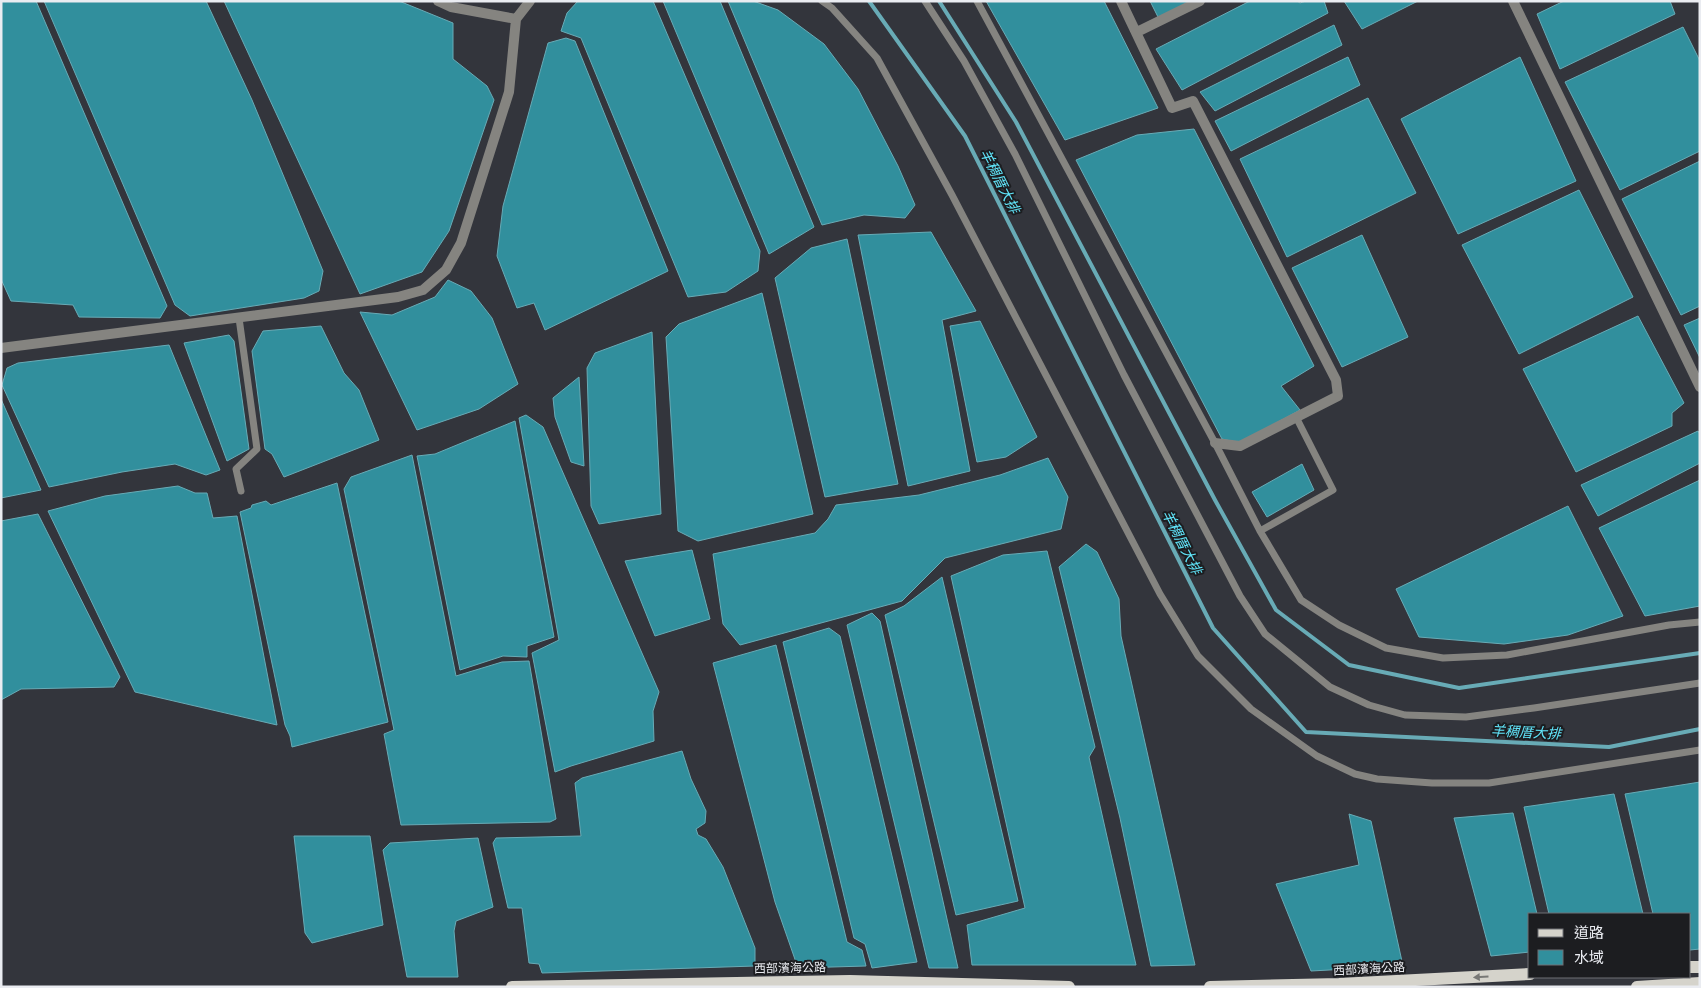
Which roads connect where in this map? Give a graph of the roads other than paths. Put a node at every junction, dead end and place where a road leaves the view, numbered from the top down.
1 (438, 1) edge
2 (530, 1) edge
3 (822, 1) edge
4 (925, 1) edge
5 (977, 1) edge
6 (1121, 1) edge
7 (1200, 1) edge
8 (1513, 1) edge
9 (516, 19) junction
10 (1137, 32) junction
11 (239, 318) junction
12 (1, 348) edge
13 (1700, 387) edge
14 (1296, 418) junction
15 (1215, 443) junction
16 (241, 491) dead end
17 (1260, 531) junction
18 (1700, 622) edge
19 (1700, 683) edge
20 (1700, 750) edge
21 (1528, 974) edge
22 (1700, 983) edge
23 (512, 987) edge
24 (1069, 987) edge
25 (1210, 987) edge
26 (1637, 987) edge

1 - 9 street
2 - 9 street
3 - 20 lane
4 - 19 lane
5 - 15 lane
6 - 10 street
7 - 10 street
8 - 13 street
9 - 11 street
10 - 14 street
11 - 12 street
11 - 16 lane
14 - 15 street
14 - 17 lane
15 - 17 lane
17 - 18 lane
21 -> 25 main road, 西部濱海公路
22 - 26 main road
23 - 24 main road, 西部濱海公路

